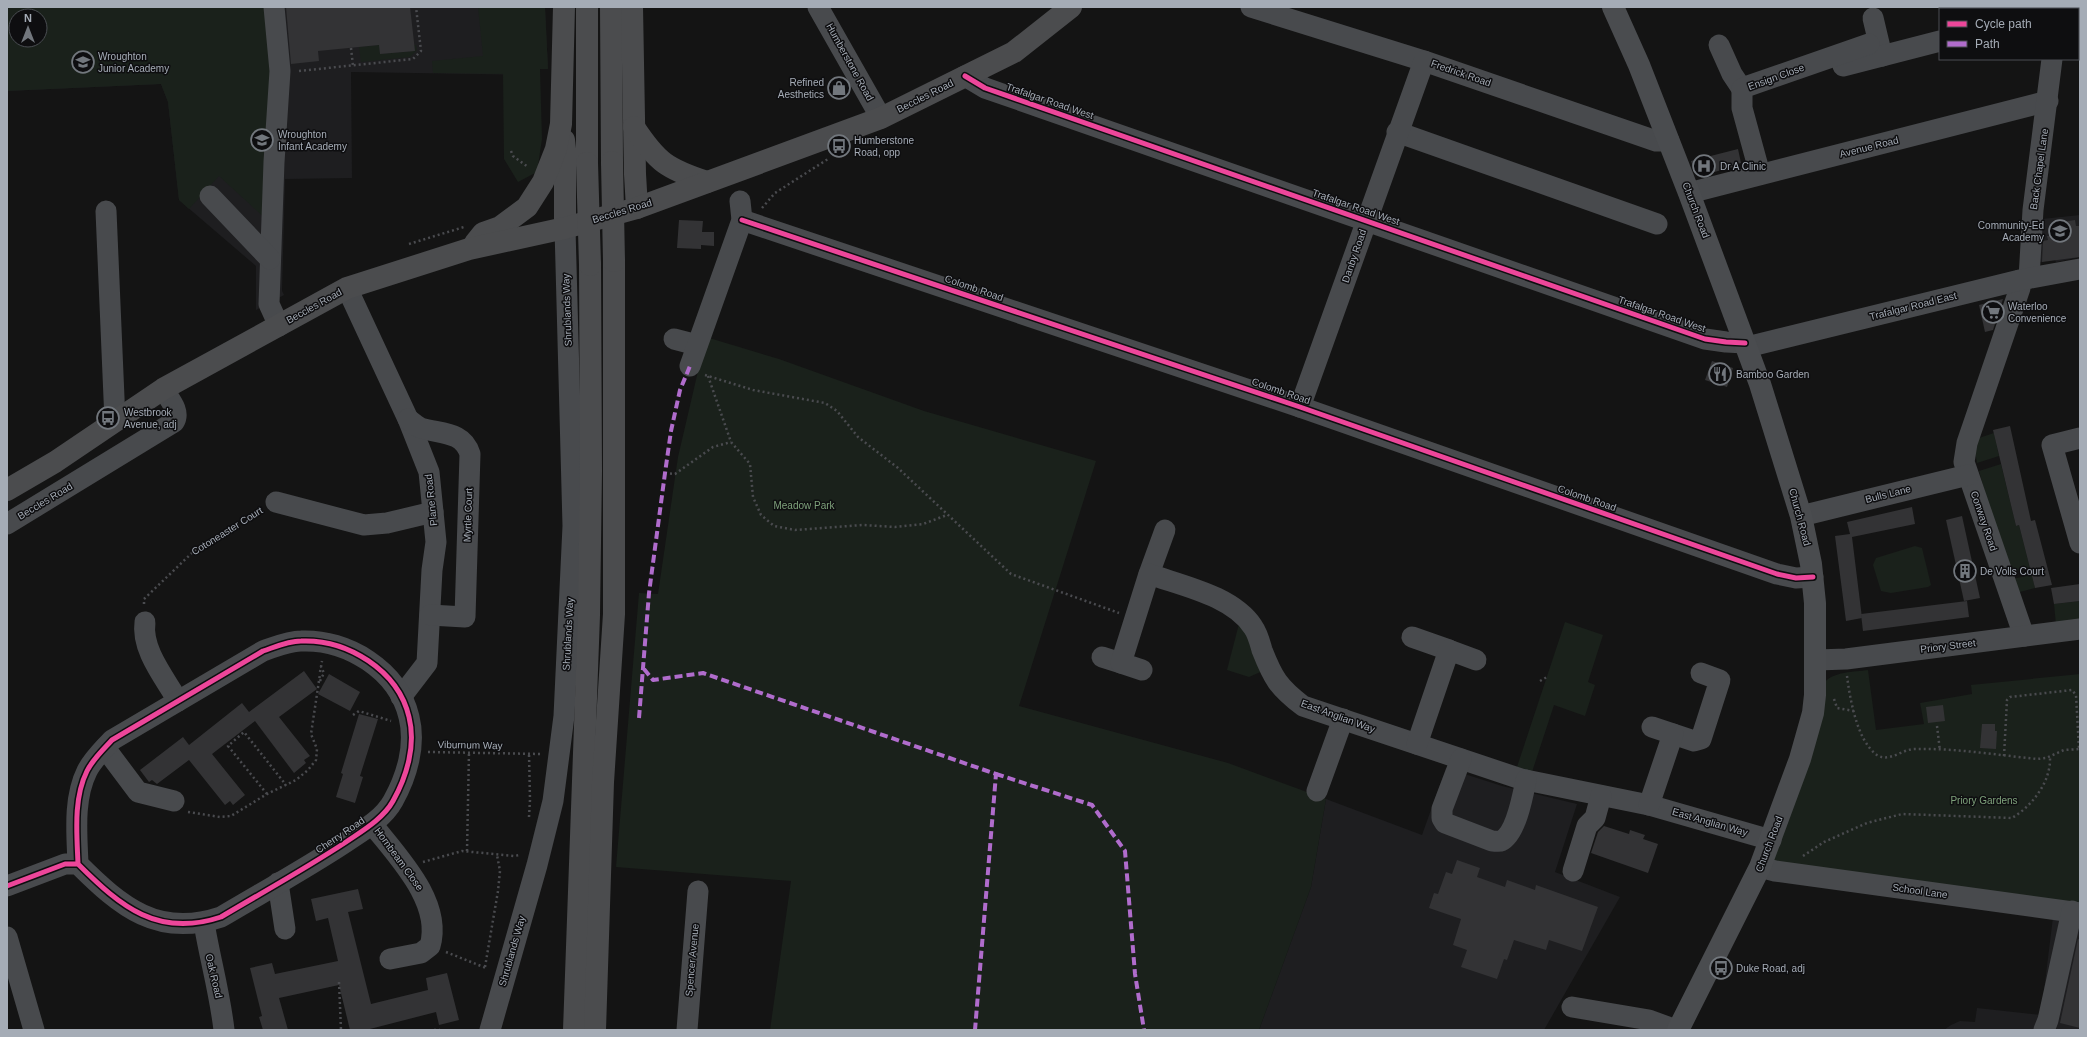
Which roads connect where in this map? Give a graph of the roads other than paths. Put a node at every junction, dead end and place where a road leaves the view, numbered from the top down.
1 (274, 7) edge
2 (564, 7) edge
3 (588, 7) edge
4 (611, 7) edge
5 (632, 7) edge
6 (818, 7) edge
7 (1071, 7) edge
8 (1251, 7) edge
9 (1613, 7) edge
10 (1873, 18) dead end
11 (1939, 41) edge
12 (1719, 45) dead end
13 (1876, 50) junction
14 (2052, 60) edge
15 (1424, 61) junction
16 (965, 76) junction
17 (1742, 89) junction
18 (2048, 101) junction
19 (881, 118) junction
20 (561, 124) junction
21 (634, 127) junction
22 (1397, 132) junction
23 (1669, 141) junction
24 (1760, 174) junction
25 (707, 182) junction
26 (1689, 193) junction
27 (210, 196) dead end
28 (637, 208) junction
29 (106, 211) dead end
30 (1366, 220) junction
31 (1657, 224) dead end
32 (565, 228) junction
33 (469, 250) junction
34 (270, 259) junction
35 (2080, 269) edge
36 (2025, 279) junction
37 (347, 288) junction
38 (279, 326) junction
39 (674, 339) dead end
40 (697, 345) junction
41 (1746, 345) junction
42 (690, 366) road end
43 (163, 389) junction
44 (1300, 407) junction
45 (408, 419) junction
46 (115, 421) junction
47 (2080, 438) edge
48 (1968, 475) junction
49 (7, 490) edge
50 (276, 502) road end
51 (432, 512) junction
52 (1809, 514) dead end
53 (7, 524) edge
54 (1164, 530) dead end
55 (2080, 543) edge
56 (1149, 574) junction
57 (1813, 577) junction
58 (430, 615) junction
59 (145, 622) road end
60 (2080, 629) edge
61 (2024, 636) junction
62 (1412, 637) dead end
63 (1449, 650) junction
64 (1476, 660) dead end
65 (1817, 660) junction
66 (1142, 670) dead end
67 (1700, 673) dead end
68 (401, 697) junction
69 (178, 701) junction
70 (1343, 719) junction
71 (1652, 727) dead end
72 (1673, 734) junction
73 (1417, 744) junction
74 (105, 748) junction
75 (1461, 759) junction
76 (1526, 780) junction
77 (1317, 791) dead end
78 (1601, 796) junction
79 (174, 801) road end
80 (1649, 805) junction
81 (372, 824) junction
82 (1771, 840) junction
83 (72, 864) junction
84 (1760, 867) junction
85 (1573, 870) dead end
86 (278, 883) junction
87 (7, 886) edge
88 (698, 891) dead end
89 (2076, 912) edge
90 (204, 923) junction
91 (285, 929) dead end
92 (7, 937) edge
93 (390, 959) dead end
94 (1572, 1007) dead end
95 (1683, 1028) edge
96 (34, 1030) edge
97 (224, 1030) edge
98 (490, 1030) edge
99 (574, 1030) edge
100 (596, 1030) edge
101 (686, 1030) edge
102 (2044, 1030) edge

1 - 34 street
2 - 20 highway
3 - 99 highway, bridge
4 - 100 highway, bridge
5 - 21 highway
6 - 19 street, Humberstone Road
7 - 16 highway, Beccles Road
8 - 15 street, Fredrick Road
9 - 23 main road, Church Road
10 - 13 street
11 - 13 street, Ensign Close
12 - 17 street
13 - 17 street, Ensign Close
14 - 18 street, Back Chapel Lane
15 - 22 street, Danby Road
15 - 23 street, Fredrick Road
16 - 19 highway, Beccles Road
16 - 30 street, Trafalgar Road West
17 - 24 street, Ensign Close
18 - 24 street, Avenue Road
18 - 36 street, Back Chapel Lane
19 - 25 highway, Beccles Road
20 - 32 highway
20 - 33 highway
21 - 25 highway
21 - 28 highway
22 - 30 street, Danby Road
22 - 31 street
23 - 26 main road, Church Road
24 - 26 street, Avenue Road
25 - 28 highway, Beccles Road
26 - 41 main road, Church Road
27 - 34 street
28 - 32 highway, Beccles Road
29 - 46 street
30 - 41 street, Trafalgar Road West
30 - 44 street, Danby Road
32 - 33 highway, Beccles Road
32 - 98 street, Shrublands Way
33 - 37 highway, Beccles Road
34 - 38 street
35 - 36 street, Trafalgar Road East
36 - 41 street, Trafalgar Road East
36 - 48 street, Back Chapel Lane
37 - 38 highway, Beccles Road
37 - 45 street, Plane Road
38 - 43 highway, Beccles Road
39 - 40 street
40 - 42 street
40 - 44 street, Colomb Road
41 - 57 main road, Church Road
43 - 46 highway, Beccles Road
43 - 53 street, Beccles Road
44 - 57 street, Colomb Road
45 - 51 street, Plane Road
45 - 58 street, Myrtle Court
46 - 49 highway, Beccles Road
47 - 55 street
48 - 52 street, Bulls Lane
48 - 61 street, Conway Road
50 - 51 street
51 - 58 street, Plane Road
54 - 56 street
56 - 66 street
56 - 70 street, East Anglian Way
57 - 65 main road, Church Road
58 - 68 street, Plane Road
59 - 69 street
60 - 61 street, Priory Street
61 - 65 street, Priory Street
62 - 63 street
63 - 64 street
63 - 73 street
65 - 82 main road, Church Road
67 - 72 street
68 - 69 street, Cherry Road
68 - 81 street, Cherry Road
69 - 74 street, Cherry Road
70 - 73 street, East Anglian Way
70 - 77 street
71 - 72 street
72 - 80 street
73 - 75 street, East Anglian Way
74 - 79 street
74 - 83 street, Cherry Road
75 - 76 street, East Anglian Way
75 - 76 street
76 - 78 street, East Anglian Way
78 - 80 street, East Anglian Way
78 - 85 street
80 - 82 street, East Anglian Way
81 - 86 street, Cherry Road
81 - 93 street, Hornbeam Close
82 - 84 main road, Church Road
83 - 87 street
83 - 90 street, Cherry Road
84 - 89 street, School Lane
84 - 95 main road, Church Road
86 - 90 street, Cherry Road
86 - 91 street
88 - 101 street, Spencer Avenue
89 - 102 street
90 - 97 street, Oak Road
92 - 96 street
94 - 95 street

